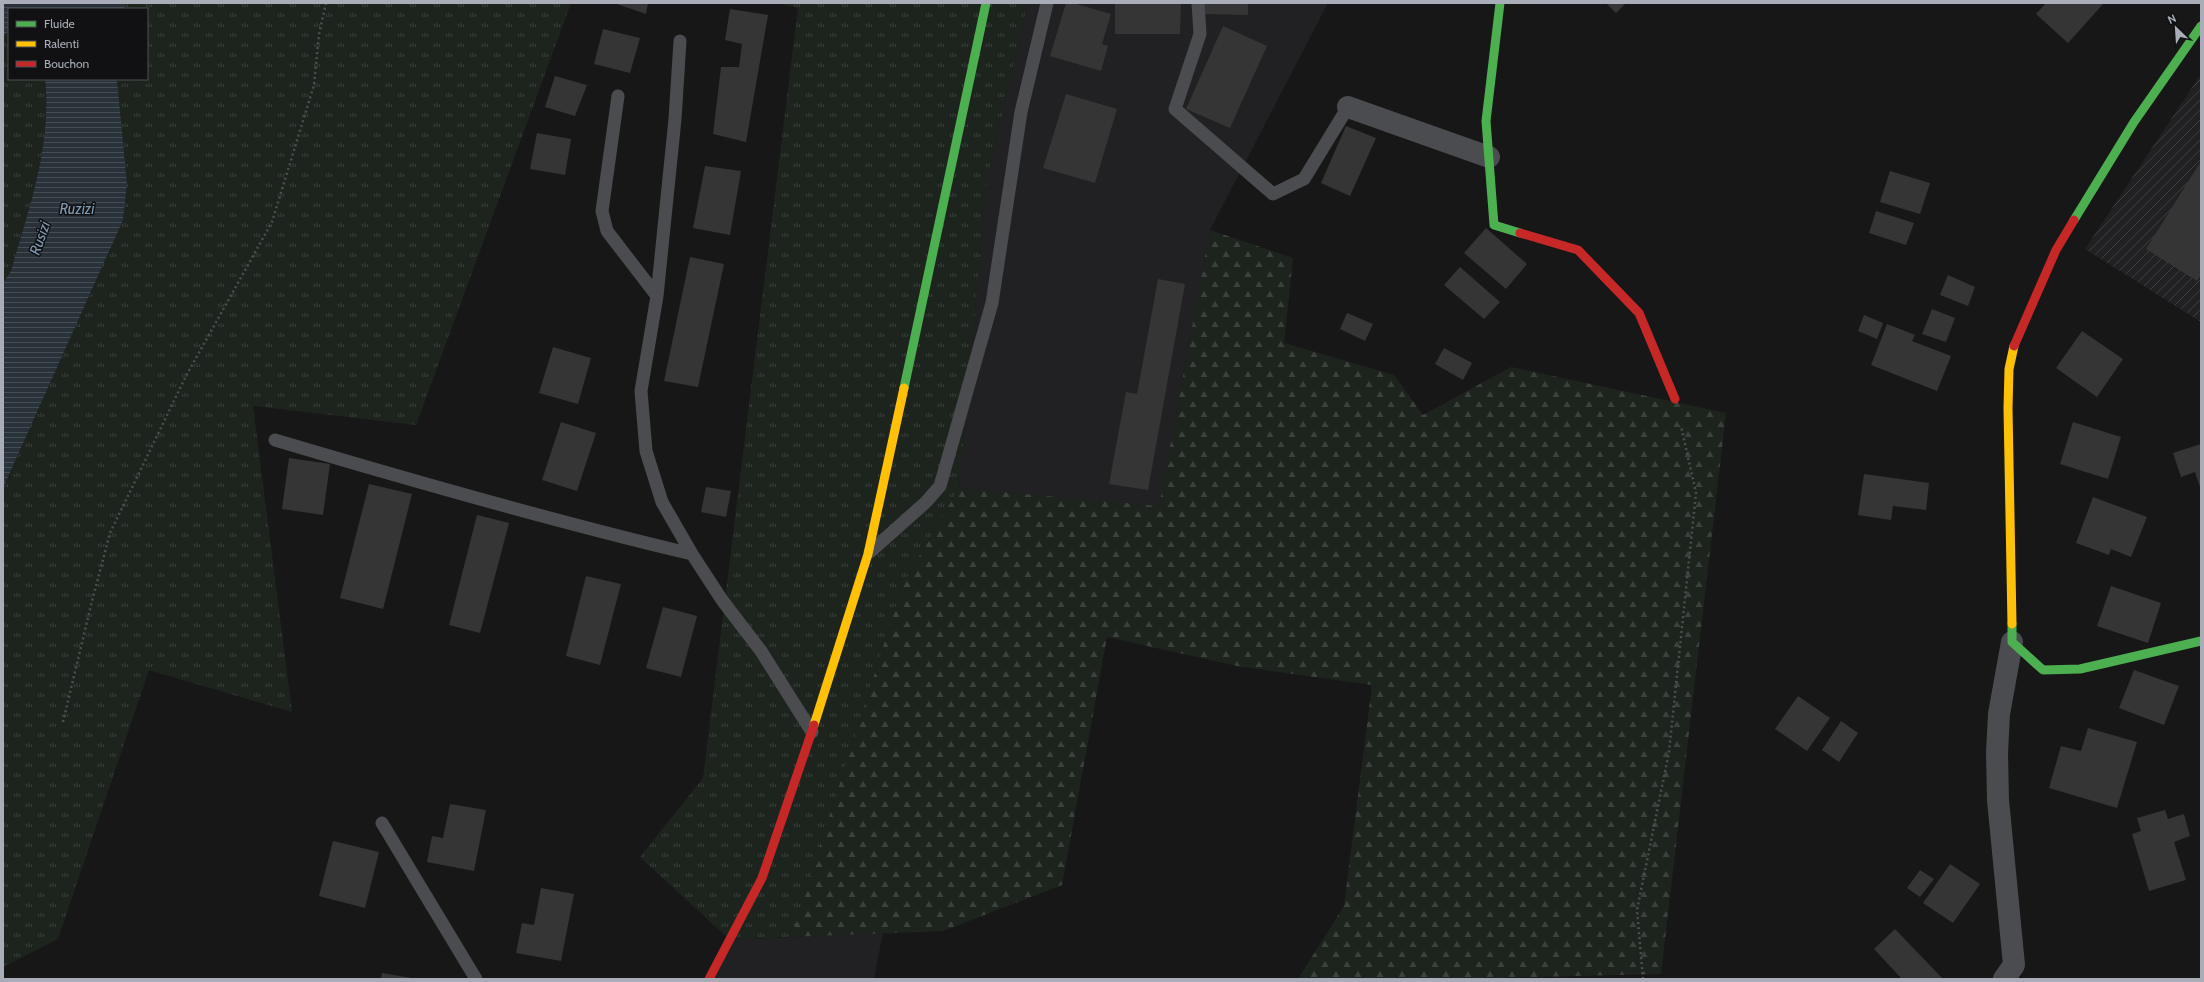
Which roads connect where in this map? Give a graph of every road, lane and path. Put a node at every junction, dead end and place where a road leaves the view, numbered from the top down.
1 (326, 3) edge
2 (986, 3) edge
3 (1046, 3) edge
4 (1198, 3) edge
5 (1500, 3) edge
6 (2201, 26) edge
7 (680, 42) dead end
8 (618, 96) dead end
9 (1348, 107) joint
10 (1489, 157) junction
11 (657, 296) junction
12 (1675, 399) joint
13 (275, 440) dead end
14 (692, 554) junction
15 (868, 554) junction
16 (2201, 641) edge
17 (2012, 642) junction
18 (64, 722) dead end
19 (812, 732) junction
20 (382, 823) dead end
21 (476, 979) edge
22 (709, 979) edge
23 (1643, 979) edge
24 (2004, 979) edge

1 - 18 path
2 - 15 main road
3 - 15 lane
4 - 9 lane
5 - 10 main road
6 - 17 main road
7 - 11 lane
8 - 11 lane
9 - 10 street
10 - 12 main road
11 - 14 lane
12 - 23 path
13 - 14 lane
14 - 19 lane
15 - 19 main road
16 - 17 main road
17 - 24 street
19 - 22 main road
20 - 21 lane

